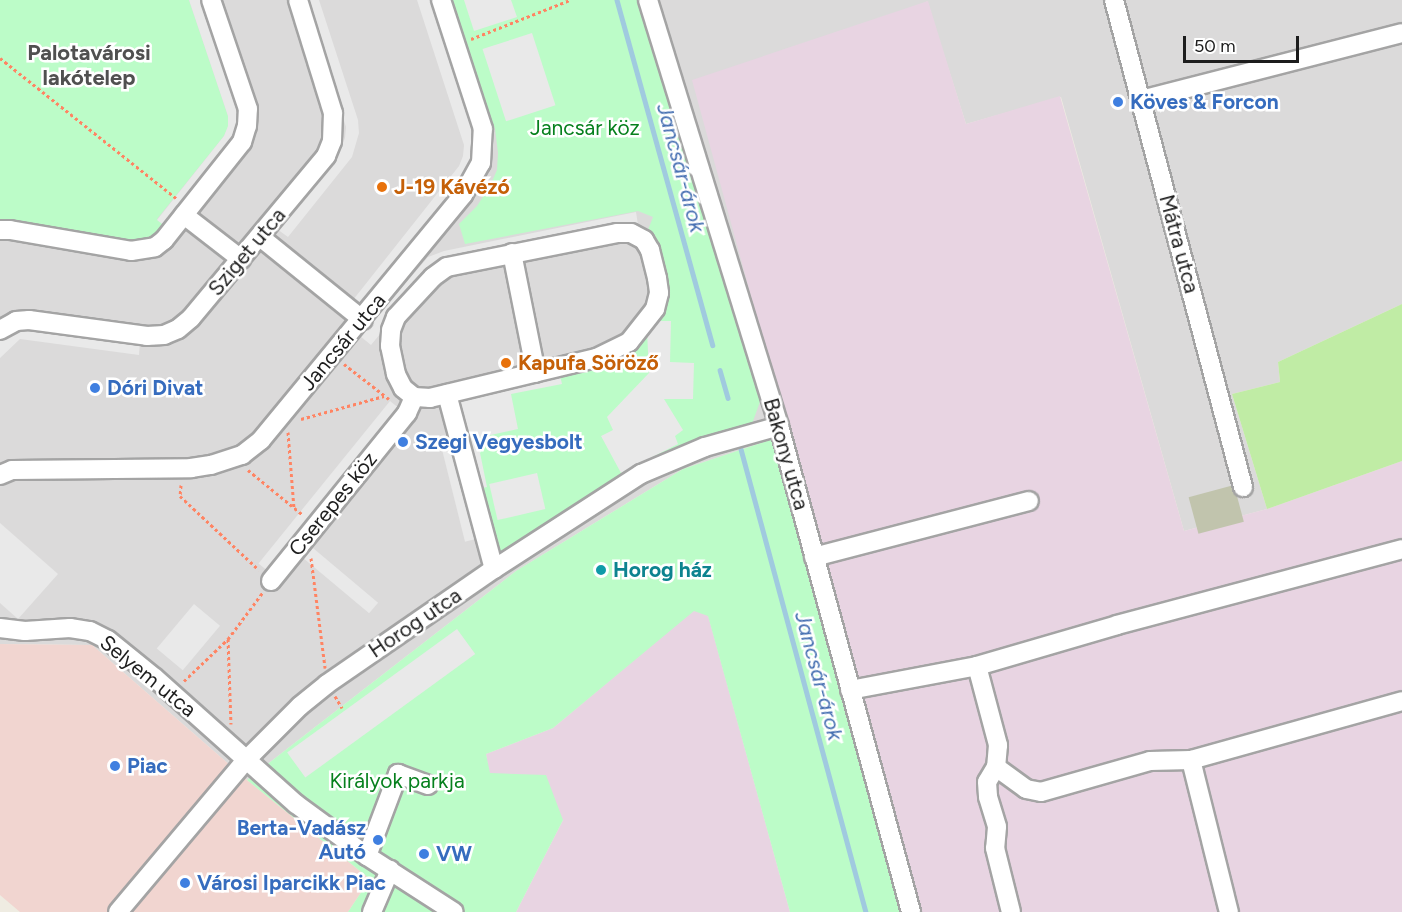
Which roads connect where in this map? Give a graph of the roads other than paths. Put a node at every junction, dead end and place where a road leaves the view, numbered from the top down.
1 (211, 0) edge
2 (298, 0) edge
3 (441, 0) edge
4 (648, 0) edge
5 (1114, 0) edge
6 (1402, 33) edge
7 (1141, 100) junction
8 (186, 212) junction
9 (0, 230) edge
10 (260, 237) junction
11 (512, 253) junction
12 (241, 259) junction
13 (363, 320) junction
14 (0, 330) edge
15 (536, 372) junction
16 (447, 394) junction
17 (410, 405) junction
18 (779, 426) junction
19 (0, 475) edge
20 (1243, 487) dead end
21 (1029, 501) dead end
22 (1402, 549) edge
23 (814, 557) junction
24 (494, 569) junction
25 (271, 581) road end
26 (0, 628) edge
27 (977, 666) junction
28 (850, 690) junction
29 (1402, 701) edge
30 (246, 760) junction
31 (1191, 760) junction
32 (996, 766) junction
33 (428, 785) dead end
34 (367, 856) junction
35 (390, 870) junction
36 (118, 912) edge
37 (372, 912) edge
38 (454, 912) edge
39 (911, 912) edge
40 (1011, 912) edge
41 (1229, 912) edge

1 - 8 street
2 - 10 street, Sziget utca
3 - 13 street, Jancsár utca
4 - 18 street, Bakony utca
5 - 7 street, Mátra utca
6 - 7 street
7 - 20 street, Mátra utca
8 - 9 street
8 - 12 street
10 - 12 street, Sziget utca
10 - 13 street
11 - 15 street
11 - 15 street
11 - 17 street
12 - 14 street, Sziget utca
13 - 19 street, Jancsár utca
15 - 16 street
16 - 17 street
16 - 24 street
17 - 25 street, Cserepes köz
18 - 23 street, Bakony utca
18 - 24 street, Horog utca
21 - 23 street
22 - 27 street
23 - 28 street, Bakony utca
24 - 30 street, Horog utca
26 - 30 street, Selyem utca
27 - 28 street
27 - 32 street
28 - 39 street, Bakony utca
29 - 31 street
30 - 34 street, Selyem utca
30 - 36 street, Horog utca
31 - 32 street
31 - 41 street
32 - 40 street
33 - 34 street
34 - 35 street, Selyem utca
35 - 37 street
35 - 38 street, Selyem utca

